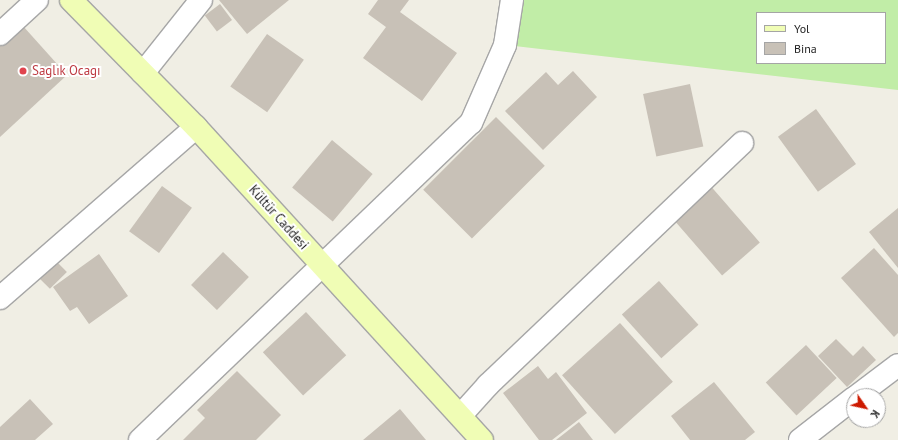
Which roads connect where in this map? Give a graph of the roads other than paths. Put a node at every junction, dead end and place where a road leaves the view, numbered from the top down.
1 (37, 0) edge
2 (71, 0) edge
3 (201, 0) edge
4 (512, 0) edge
5 (0, 34) edge
6 (142, 73) junction
7 (196, 127) junction
8 (742, 144) dead end
9 (323, 268) junction
10 (0, 298) edge
11 (898, 364) edge
12 (867, 388) edge
13 (846, 404) edge
14 (461, 415) junction
15 (140, 440) edge
16 (482, 440) edge
17 (800, 440) edge

1 - 5 street
2 - 6 street, Kültür Caddesi
3 - 6 street
4 - 9 street
6 - 7 street, Kültür Caddesi
7 - 9 street, Kültür Caddesi
7 - 10 street
8 - 14 street
9 - 14 street, Kültür Caddesi
9 - 15 street
11 - 12 street
13 - 17 street
14 - 16 street, Kültür Caddesi

